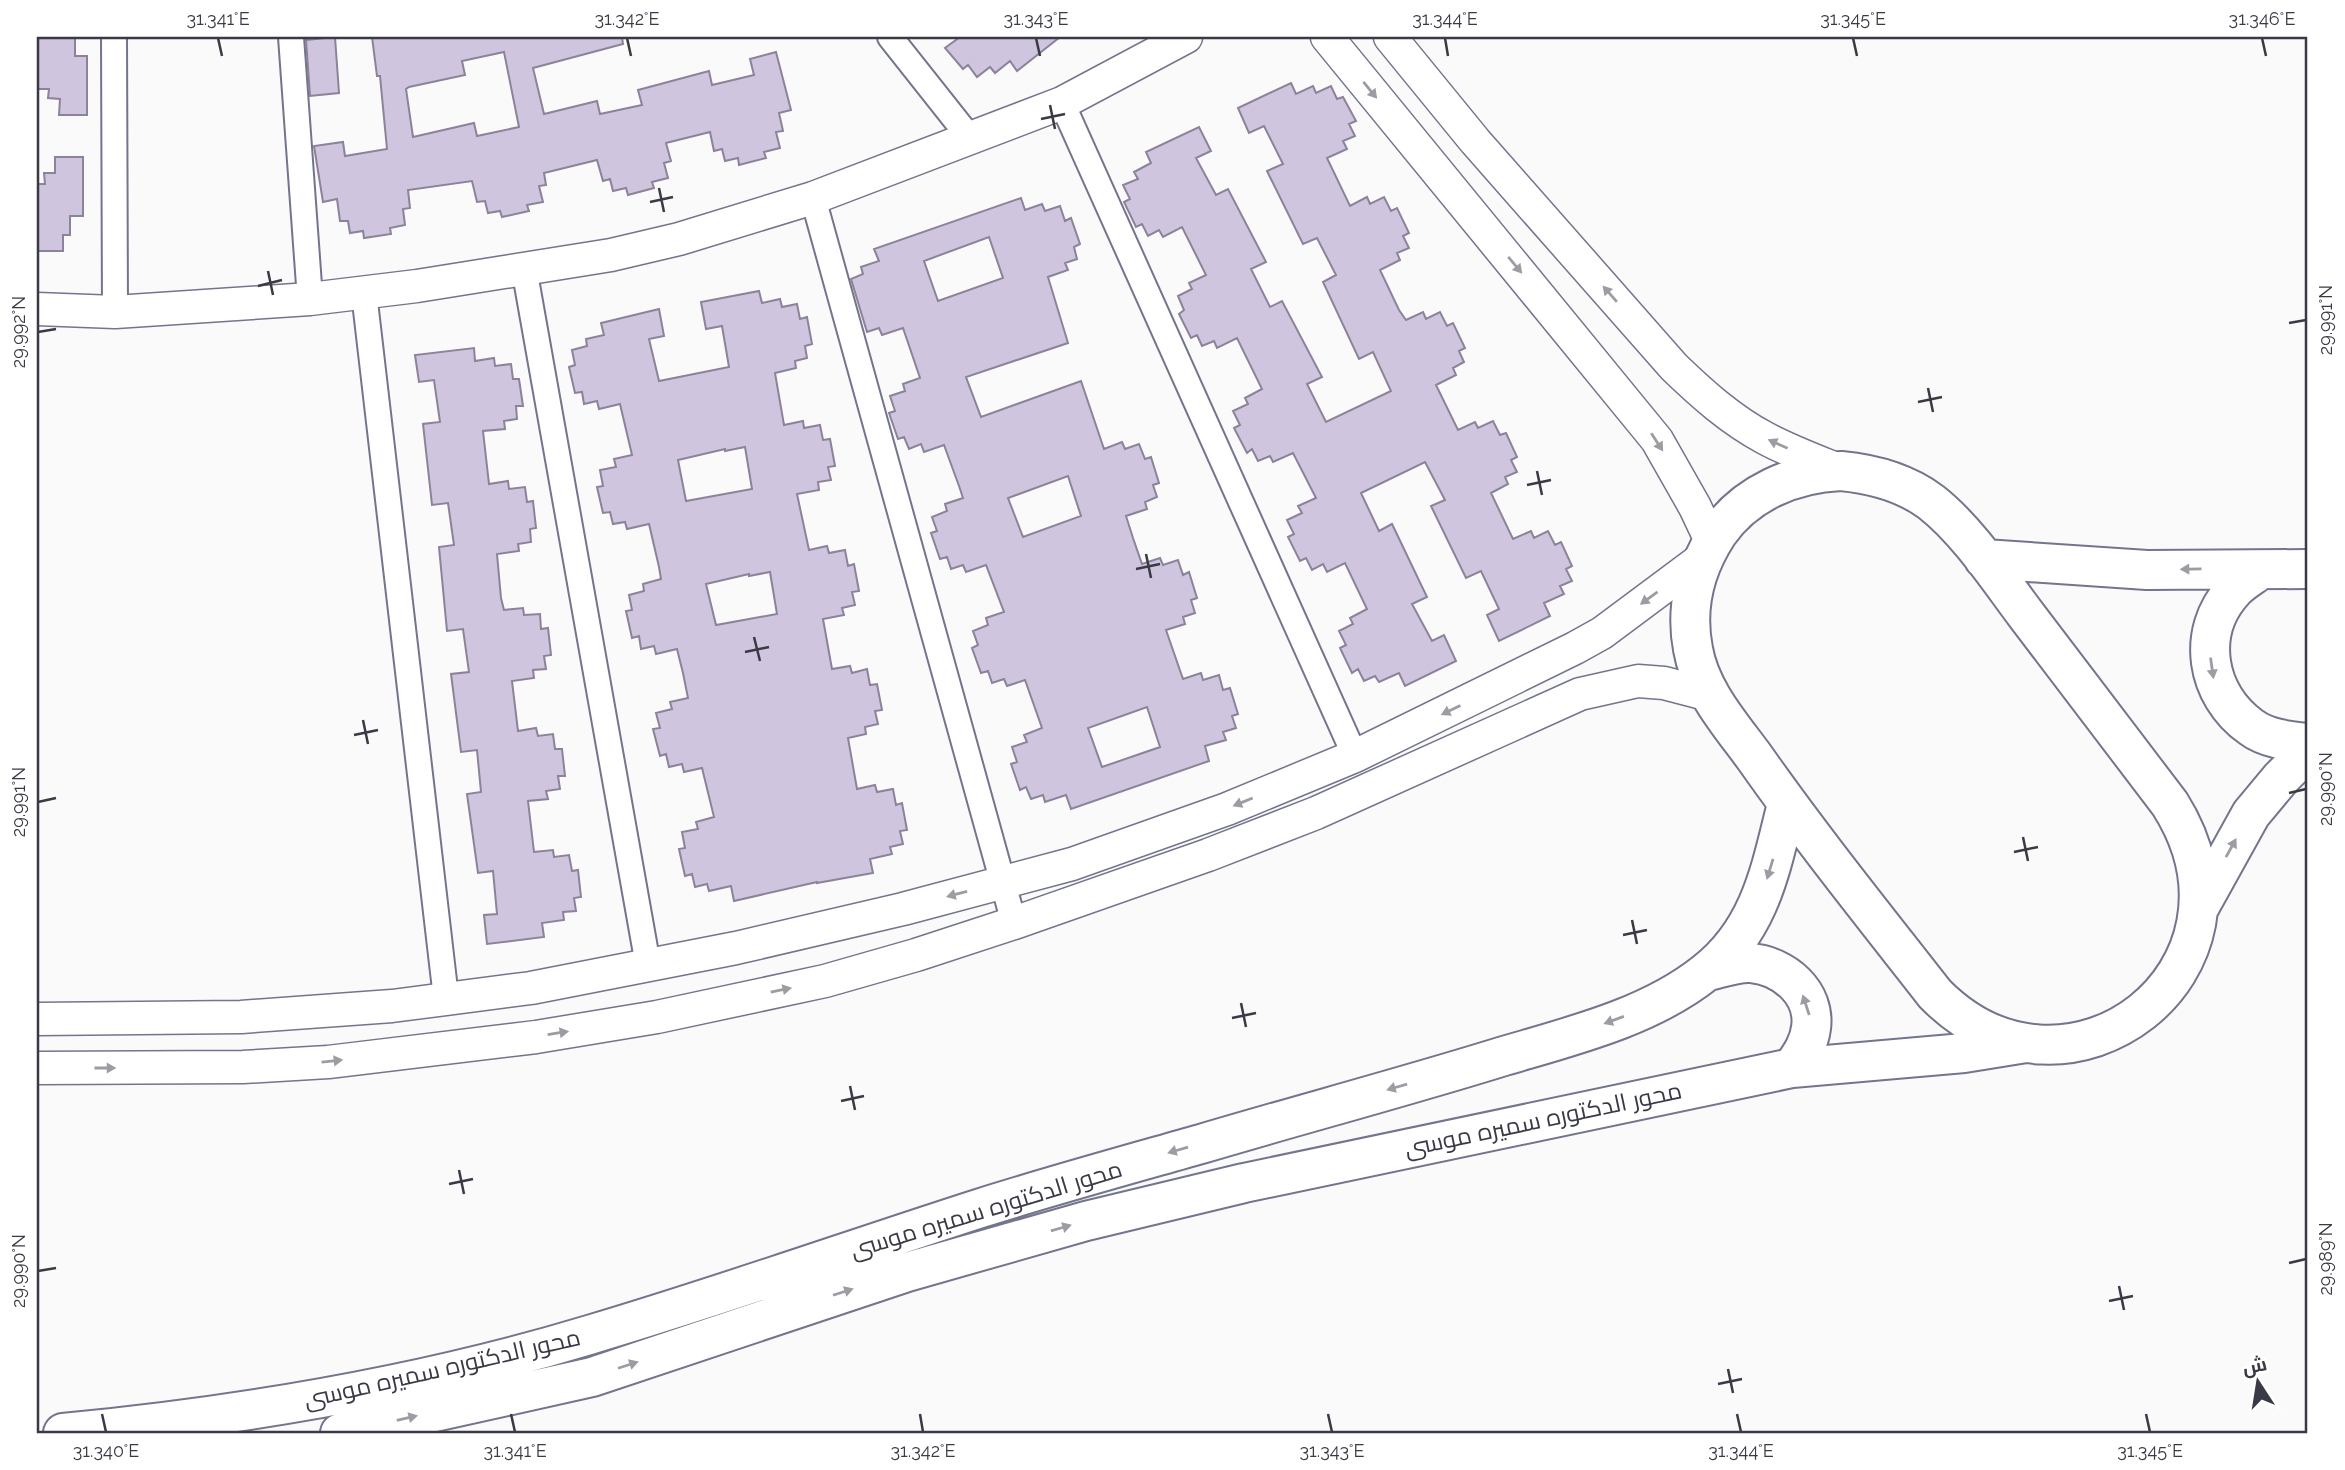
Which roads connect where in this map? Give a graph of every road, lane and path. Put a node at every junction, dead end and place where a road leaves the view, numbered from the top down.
1 (114, 37) edge
2 (291, 37) edge
3 (890, 37) edge
4 (1185, 37) edge
5 (1327, 37) edge
6 (1390, 37) edge
7 (1062, 103) junction
8 (970, 138) junction
9 (1475, 141) junction
10 (1437, 172) junction
11 (813, 198) junction
12 (524, 268) junction
13 (364, 293) junction
14 (310, 299) junction
15 (37, 309) edge
16 (115, 312) junction
17 (37, 317) edge
18 (1841, 471) junction
19 (1708, 550) junction
20 (1984, 559) junction
21 (2308, 569) edge
22 (2260, 570) junction
23 (1710, 695) junction
24 (2308, 743) edge
25 (2308, 751) edge
26 (1355, 756) junction
27 (1787, 803) junction
28 (1002, 882) junction
29 (2199, 908) junction
30 (1014, 923) junction
31 (648, 965) junction
32 (1708, 971) junction
33 (446, 998) junction
34 (241, 1017) junction
35 (37, 1019) edge
36 (2026, 1044) junction
37 (243, 1067) junction
38 (37, 1068) edge
39 (1792, 1068) junction
40 (63, 1433) edge
41 (340, 1433) edge

1 - 16 street
2 - 14 street
3 - 8 street
4 - 7 street
5 -> 10 street
6 - 9 street
7 - 8 street
7 - 26 street
8 - 11 street
9 - 10 street
18 -> 9 street
10 -> 19 street
11 - 12 street
11 - 28 street
12 - 13 street
12 - 31 street
13 - 14 street
13 - 33 street
14 - 16 street
15 - 16 street
15 - 17 street
18 - 19 main road
18 - 20 main road
19 - 23 main road
19 -> 26 street
22 -> 20 main road
20 - 29 main road
21 - 22 main road
22 -> 24 main road
23 - 27 main road
23 - 30 street
29 -> 25 main road
26 -> 28 street
27 -> 32 main road, محور الدكتوره سميره موسى
27 - 36 main road
28 - 30 street
28 -> 31 street
29 - 36 main road
37 -> 30 street
31 - 33 street
39 -> 32 main road
32 -> 40 main road, محور الدكتوره سميره موسى
33 - 34 street
34 - 35 street
34 - 37 street
36 - 39 main road, محور الدكتوره سميره موسى
38 -> 37 street
41 -> 39 main road, محور الدكتوره سميره موسى

